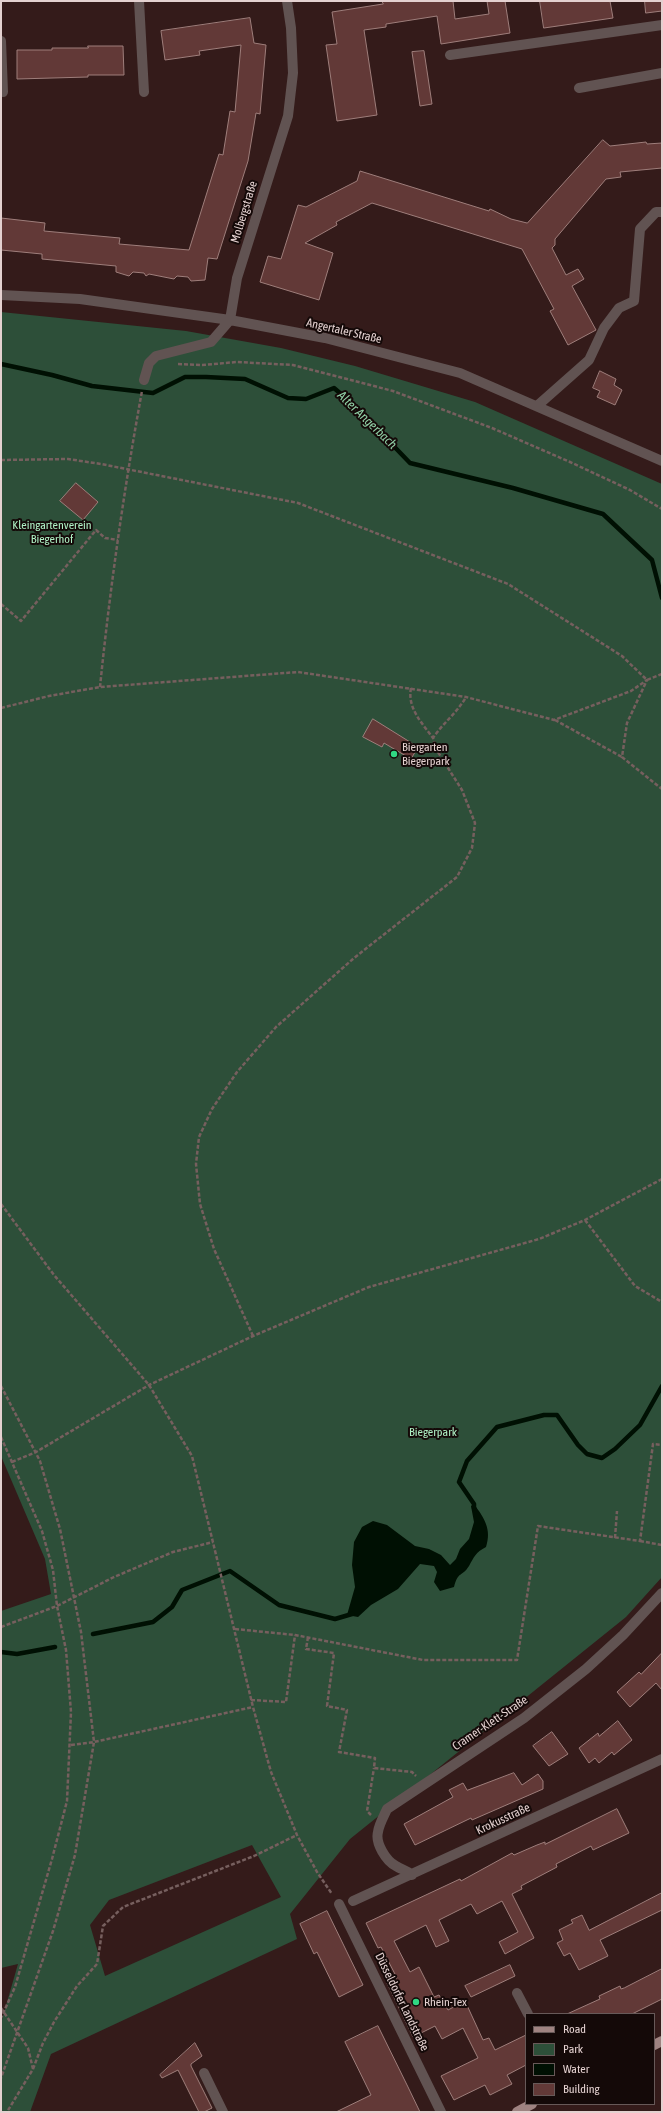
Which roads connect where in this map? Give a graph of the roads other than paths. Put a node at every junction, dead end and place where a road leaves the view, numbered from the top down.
1 (139, 1) edge
2 (287, 1) edge
3 (662, 25) edge
4 (1, 41) edge
5 (450, 56) dead end
6 (662, 73) edge
7 (579, 88) dead end
8 (3, 92) dead end
9 (144, 92) dead end
10 (662, 212) edge
11 (1, 295) edge
12 (230, 320) junction
13 (144, 380) dead end
14 (537, 406) junction
15 (648, 454) junction
16 (662, 454) edge
17 (662, 461) edge
18 (662, 1593) edge
19 (662, 1759) edge
20 (412, 1875) junction
21 (353, 1901) dead end
22 (339, 1904) road end
23 (517, 1993) dead end
24 (527, 2013) edge
25 (204, 2073) dead end
26 (530, 2105) edge
27 (223, 2112) edge
28 (441, 2112) edge
29 (517, 2112) edge

1 - 9 street
2 - 12 street, Molbergstraße
3 - 5 street
4 - 8 street
6 - 7 street
10 - 14 street
11 - 12 street, Angertaler Straße
12 - 13 street
12 - 14 street, Angertaler Straße
14 - 15 street, Angertaler Straße
15 - 16 street
15 - 17 street, Angertaler Straße
18 - 20 street, Cramer-Klett-Straße
19 - 20 street, Krokusstraße
20 - 21 street, Krokusstraße
22 - 28 street, Düsseldorfer Landstraße
23 - 24 street
25 - 27 street
26 - 29 main road

